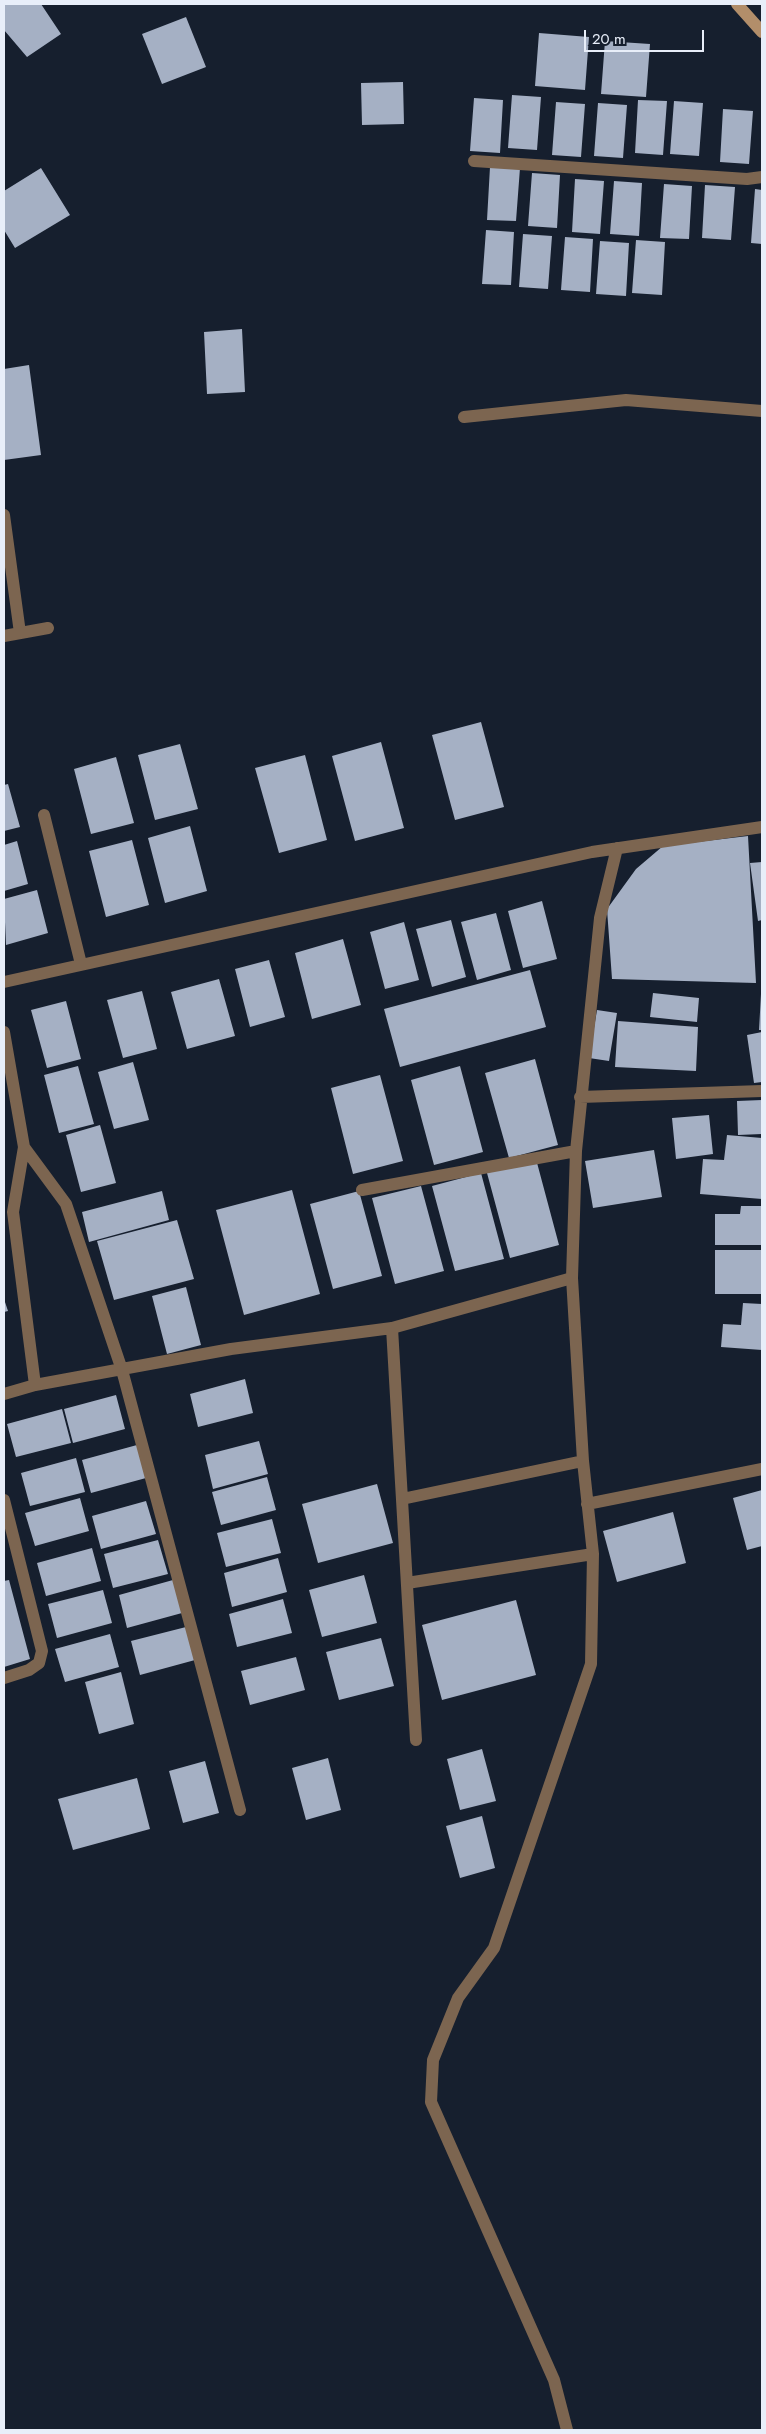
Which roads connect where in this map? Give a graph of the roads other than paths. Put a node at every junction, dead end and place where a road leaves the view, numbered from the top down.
1 (737, 4) edge
2 (762, 32) edge
3 (474, 161) dead end
4 (762, 177) edge
5 (762, 411) edge
6 (464, 417) dead end
7 (4, 514) edge
8 (48, 628) dead end
9 (20, 633) junction
10 (4, 636) edge
11 (44, 815) dead end
12 (762, 827) edge
13 (617, 848) junction
14 (81, 964) junction
15 (4, 982) edge
16 (4, 1032) edge
17 (762, 1091) edge
18 (580, 1097) junction
19 (24, 1146) junction
20 (576, 1151) junction
21 (362, 1190) dead end
22 (572, 1278) junction
23 (392, 1328) junction
24 (122, 1370) junction
25 (34, 1385) junction
26 (4, 1394) edge
27 (583, 1461) junction
28 (762, 1469) edge
29 (402, 1499) junction
30 (4, 1500) edge
31 (587, 1504) junction
32 (593, 1554) junction
33 (407, 1583) junction
34 (4, 1678) edge
35 (416, 1740) dead end
36 (240, 1810) dead end
37 (567, 2430) edge

1 - 2 main road
3 - 4 street
5 - 6 street
7 - 9 street
8 - 9 street
9 - 10 street
11 - 14 street
12 - 13 street
13 - 14 street
13 - 18 street
14 - 15 street
16 - 19 street
17 - 18 street
18 - 20 street
19 - 24 street
19 - 25 street
20 - 21 street
20 - 22 street
22 - 23 street
22 - 27 street
23 - 24 street
23 - 29 street
24 - 25 street
24 - 36 street
25 - 26 street
27 - 29 street
27 - 31 street
28 - 31 street
29 - 33 street
30 - 34 street
31 - 32 street
32 - 33 street
32 - 37 street
33 - 35 street

